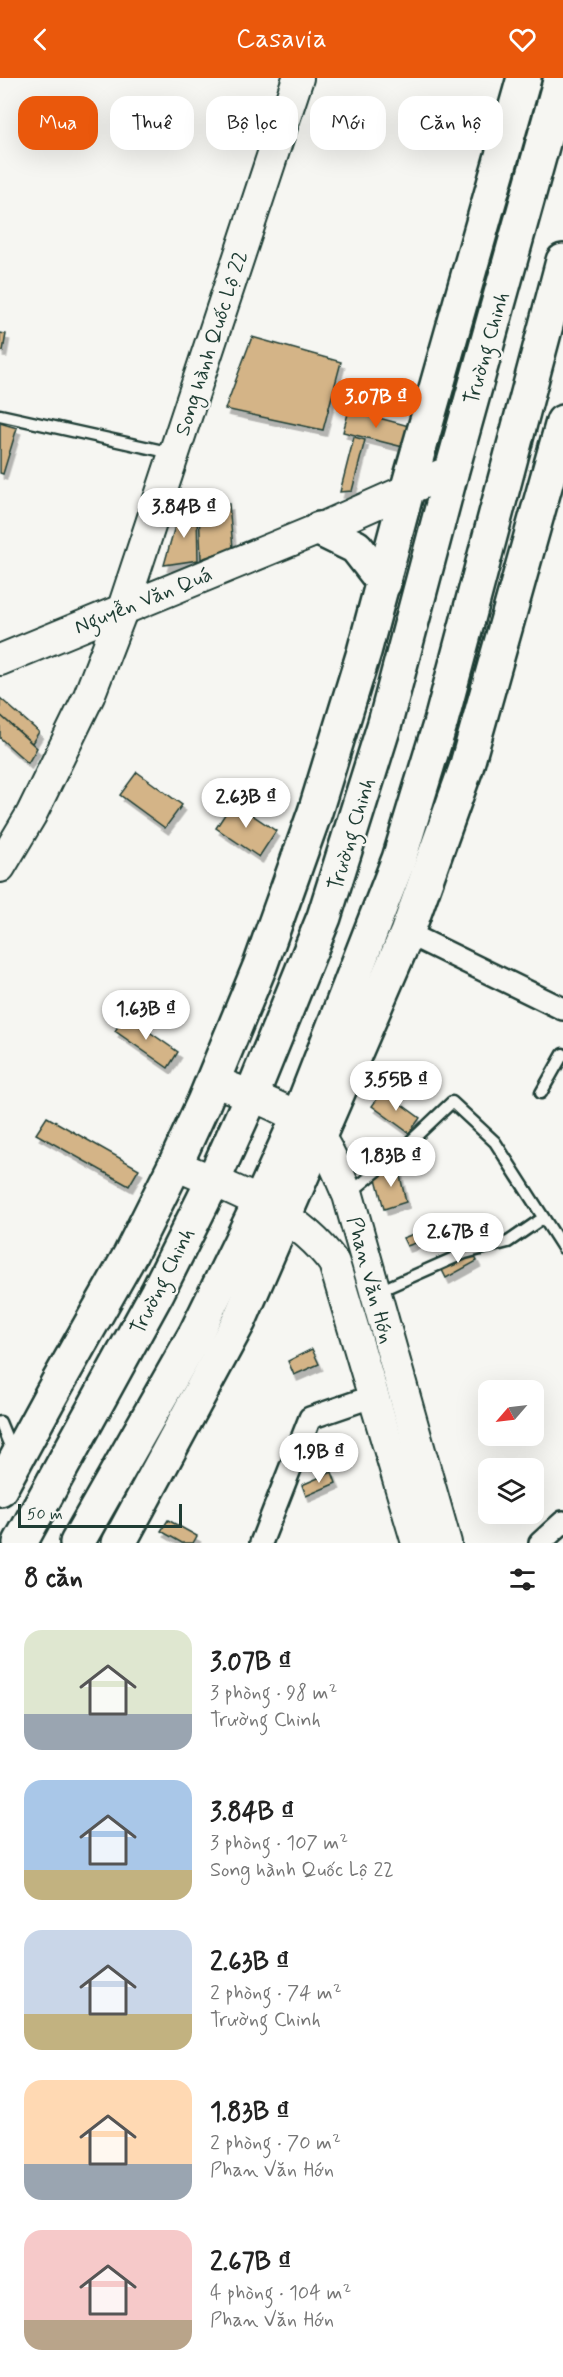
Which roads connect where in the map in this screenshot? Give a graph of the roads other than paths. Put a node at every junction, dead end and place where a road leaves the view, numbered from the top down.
1 (298, 78) edge
2 (524, 78) edge
3 (561, 78) edge
4 (563, 261) edge
5 (0, 415) edge
6 (563, 422) edge
7 (175, 454) junction
8 (452, 470) junction
9 (407, 491) junction
10 (319, 529) junction
11 (384, 583) junction
12 (123, 608) junction
13 (0, 660) edge
14 (0, 867) edge
15 (376, 920) junction
16 (407, 933) junction
17 (563, 1009) edge
18 (563, 1054) edge
19 (213, 1081) junction
20 (541, 1093) dead end
21 (250, 1097) junction
22 (308, 1127) junction
23 (175, 1165) junction
24 (213, 1181) junction
25 (348, 1195) junction
26 (272, 1209) junction
27 (543, 1218) junction
28 (563, 1248) edge
29 (374, 1294) junction
30 (374, 1396) junction
31 (0, 1422) edge
32 (16, 1460) junction
33 (0, 1489) edge
34 (563, 1522) edge
35 (20, 1543) edge
36 (77, 1543) edge
37 (119, 1543) edge
38 (261, 1543) edge
39 (417, 1543) edge
40 (446, 1543) edge
41 (540, 1543) edge

1 - 7 main road, Song hành Quốc Lộ 22
2 - 9 main road, Trường Chinh
3 - 8 main road, Trường Chinh
4 - 15 main road
5 - 7 lane
6 - 16 main road
7 - 12 main road, Song hành Quốc Lộ 22
8 - 9 main road, Nguyễn Văn Quá
8 - 21 main road, Trường Chinh
9 - 10 main road, Nguyễn Văn Quá
9 - 11 main road, Trường Chinh
10 - 11 main road
10 - 12 main road, Nguyễn Văn Quá
11 - 19 main road, Trường Chinh
12 - 13 main road, Nguyễn Văn Quá
12 - 14 main road
15 - 16 main road
15 - 22 main road
16 - 17 street
16 - 22 main road
18 - 20 lane
19 - 21 main road
19 - 23 main road, Trường Chinh
21 - 22 main road
21 - 24 main road, Trường Chinh
22 - 25 main road, Phan Văn Hớn
22 - 26 main road
23 - 24 main road, Phan Văn Hớn
23 - 32 main road, Trường Chinh
24 - 26 main road, Phan Văn Hớn
24 - 35 main road, Trường Chinh
25 - 27 lane
25 - 29 main road, Phan Văn Hớn
26 - 30 main road, Phan Văn Hớn
26 - 36 main road
26 - 37 main road
27 - 28 lane
27 - 29 lane
29 - 40 main road, Phan Văn Hớn
30 - 38 street
30 - 39 main road, Phan Văn Hớn
31 - 32 lane
32 - 33 main road, Trường Chinh
34 - 41 street

